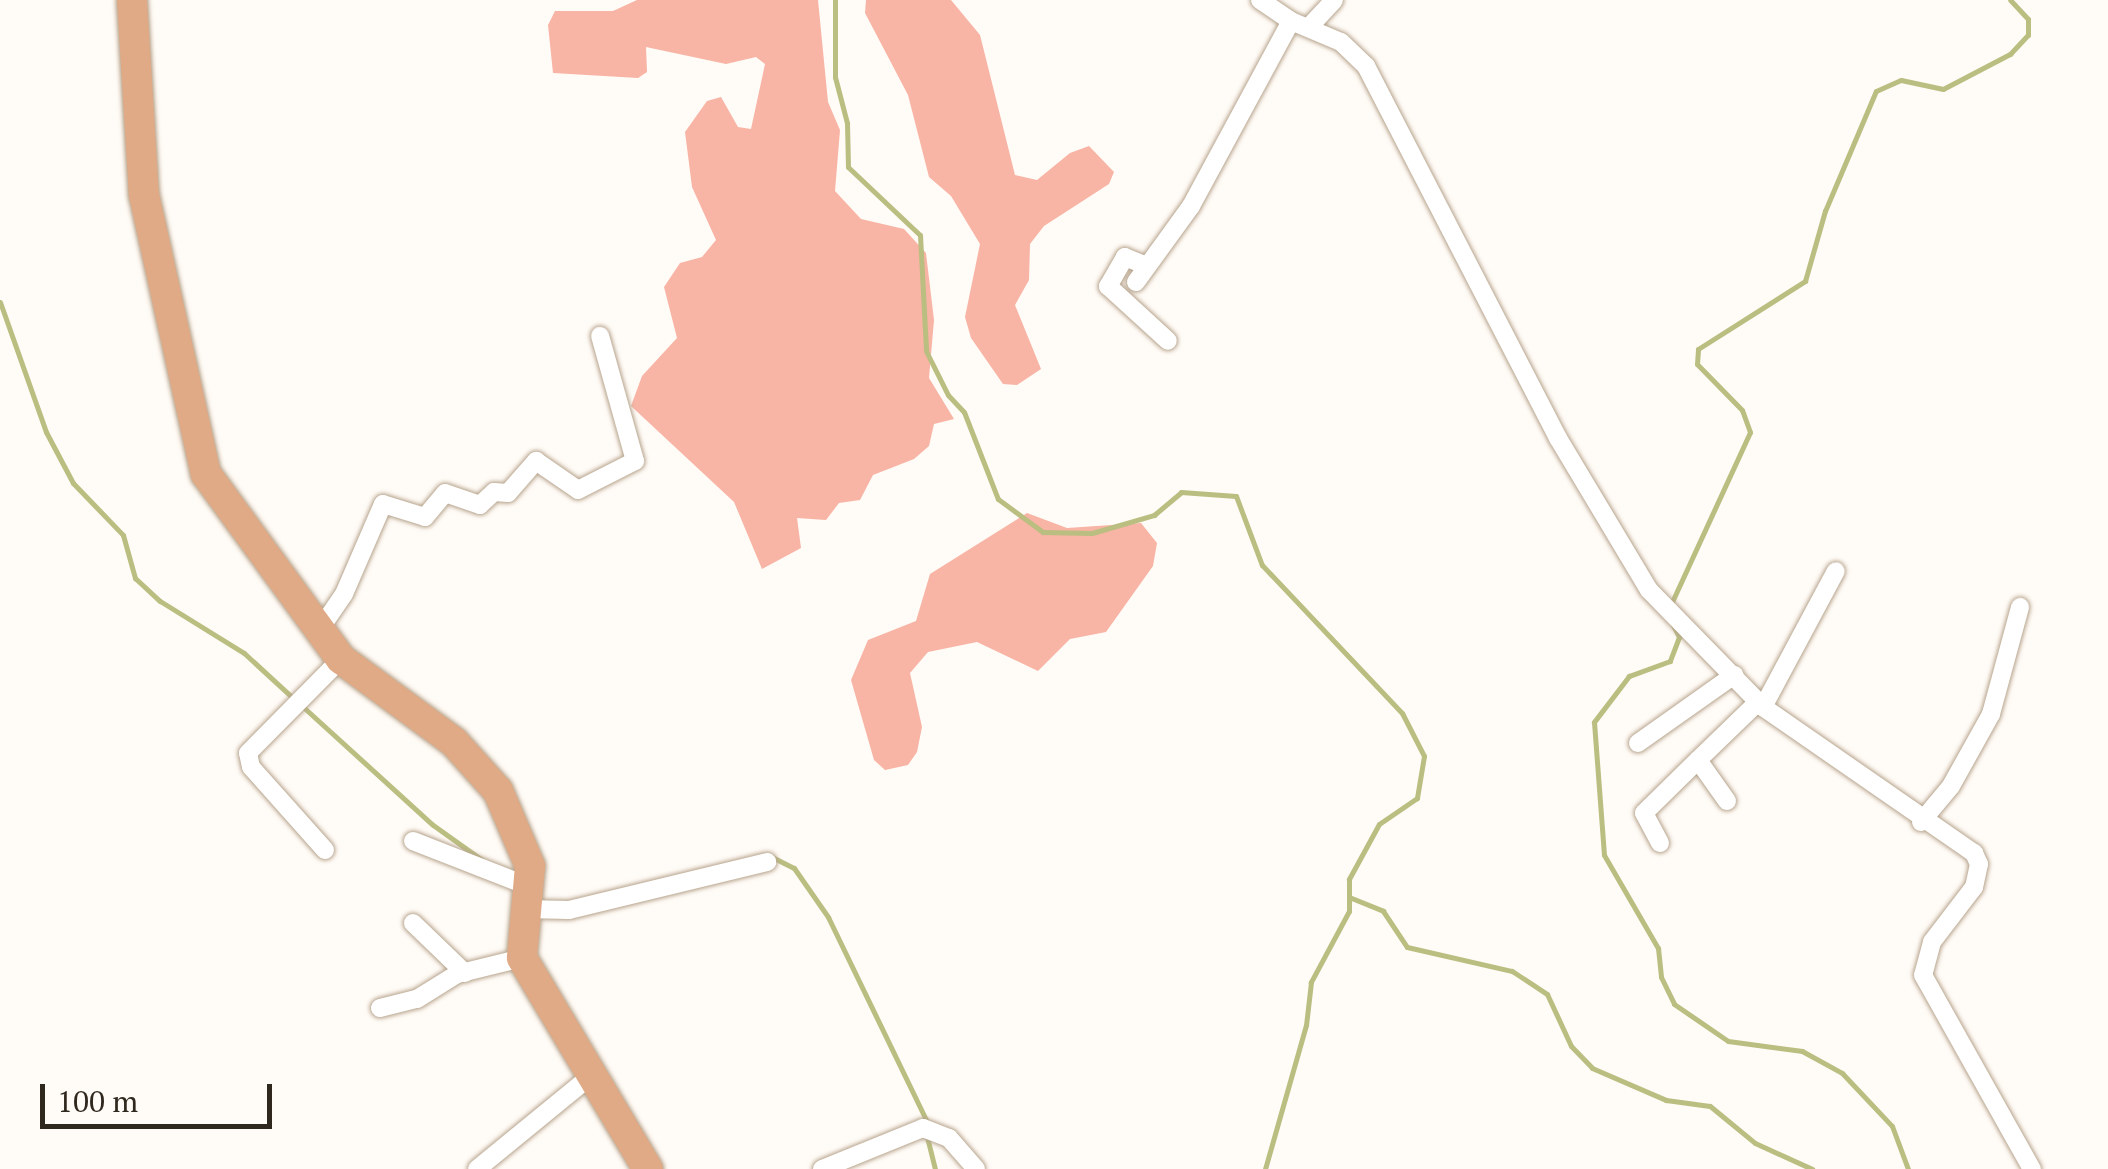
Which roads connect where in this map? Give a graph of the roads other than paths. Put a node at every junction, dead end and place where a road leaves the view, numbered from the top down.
1 (132, 0) edge
2 (1260, 0) edge
3 (1334, 0) edge
4 (1300, 24) junction
5 (1147, 266) junction
6 (1136, 282) dead end
7 (600, 336) dead end
8 (1168, 341) dead end
9 (1836, 571) dead end
10 (2020, 607) dead end
11 (320, 629) junction
12 (341, 659) junction
13 (1734, 676) junction
14 (1760, 704) junction
15 (1638, 742) dead end
16 (1698, 760) junction
17 (1727, 801) dead end
18 (1921, 822) junction
19 (413, 841) dead end
20 (1660, 844) dead end
21 (325, 850) dead end
22 (767, 862) dead end
23 (526, 898) junction
24 (414, 923) dead end
25 (522, 958) junction
26 (465, 973) junction
27 (380, 1008) dead end
28 (592, 1075) junction
29 (477, 1169) edge
30 (648, 1169) edge
31 (822, 1169) edge
32 (976, 1169) edge
33 (2032, 1169) edge

1 - 11 main road
2 - 4 street
3 - 4 street
4 - 5 street
4 - 13 street
5 - 6 street
5 - 8 street
7 - 11 street
9 - 14 street
10 - 18 street
11 - 12 main road
12 - 21 street
12 - 23 main road
13 - 14 street
13 - 15 street
14 - 16 street
14 - 18 street
16 - 17 street
16 - 20 street
18 - 33 street
19 - 23 street
22 - 23 street
23 - 25 main road
24 - 26 street
25 - 26 street
25 - 28 main road
26 - 27 street
28 - 29 street
28 - 30 main road
31 - 32 street

